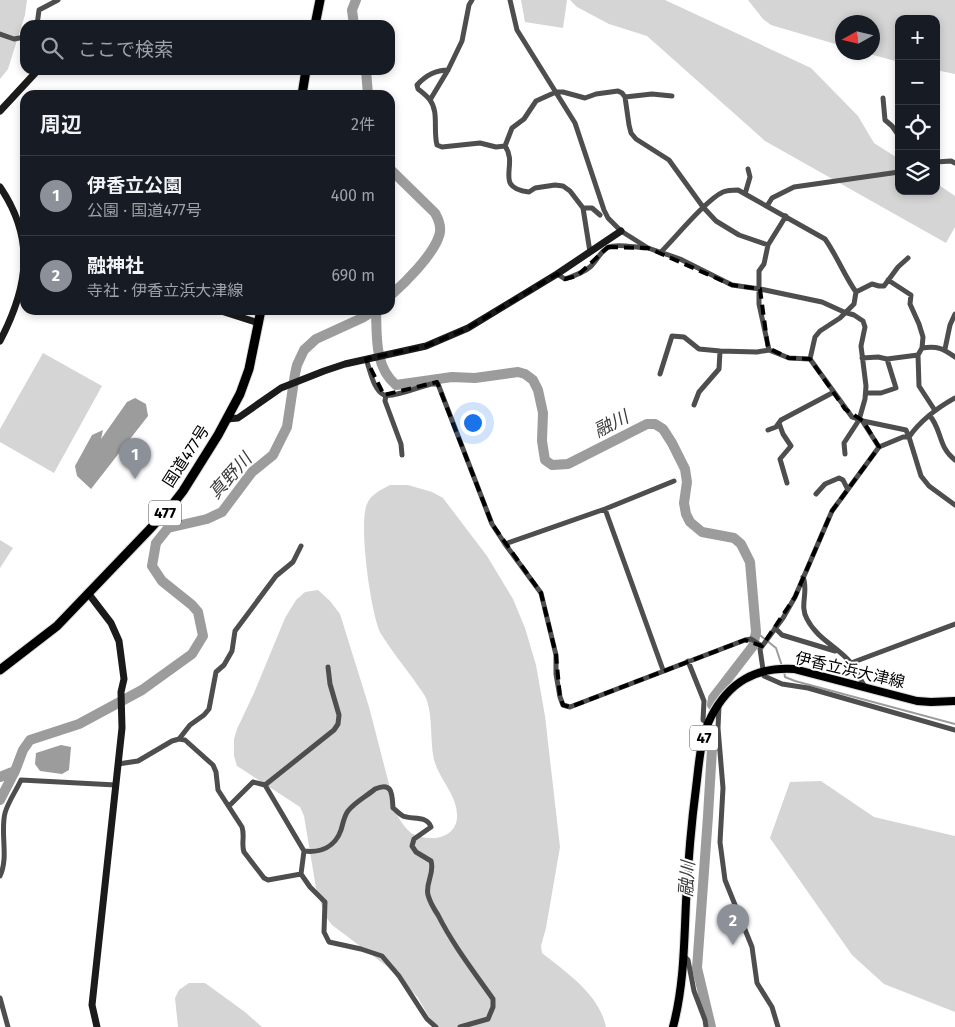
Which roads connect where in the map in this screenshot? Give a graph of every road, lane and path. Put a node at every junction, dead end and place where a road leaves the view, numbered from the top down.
1 (58, 0) edge
2 (320, 0) edge
3 (472, 0) edge
4 (510, 0) edge
5 (38, 20) edge
6 (316, 20) edge
7 (0, 34) edge
8 (20, 38) edge
9 (448, 70) junction
10 (33, 75) edge
11 (305, 75) edge
12 (303, 90) edge
13 (556, 92) junction
14 (672, 96) dead end
15 (625, 97) junction
16 (883, 98) dead end
17 (430, 100) junction
18 (0, 111) edge
19 (895, 130) edge
20 (505, 146) junction
21 (940, 162) edge
22 (955, 162) edge
23 (748, 169) dead end
24 (895, 173) edge
25 (0, 187) edge
26 (745, 194) junction
27 (767, 206) junction
28 (583, 208) junction
29 (703, 208) junction
30 (600, 215) dead end
31 (786, 216) junction
32 (20, 229) edge
33 (621, 232) junction
34 (768, 245) junction
35 (648, 248) junction
36 (590, 252) junction
37 (661, 252) junction
38 (908, 258) dead end
39 (557, 274) junction
40 (888, 280) junction
41 (760, 289) junction
42 (856, 292) junction
43 (20, 296) edge
44 (844, 312) junction
45 (955, 314) edge
46 (235, 315) edge
47 (260, 315) edge
48 (259, 322) junction
49 (0, 341) edge
50 (922, 348) junction
51 (945, 349) junction
52 (769, 350) junction
53 (720, 351) junction
54 (918, 355) junction
55 (955, 357) edge
56 (862, 358) junction
57 (366, 359) junction
58 (810, 359) junction
59 (887, 359) junction
60 (660, 374) dead end
61 (834, 392) junction
62 (866, 393) junction
63 (386, 395) junction
64 (955, 398) edge
65 (694, 405) dead end
66 (934, 409) junction
67 (930, 416) junction
68 (227, 419) junction
69 (861, 421) junction
70 (779, 424) junction
71 (768, 430) dead end
72 (909, 437) junction
73 (879, 447) junction
74 (845, 454) dead end
75 (402, 456) dead end
76 (955, 460) edge
77 (674, 481) dead end
78 (786, 483) dead end
79 (848, 488) junction
80 (816, 494) dead end
81 (955, 505) edge
82 (605, 509) junction
83 (505, 544) junction
84 (301, 546) dead end
85 (803, 577) junction
86 (88, 593) junction
87 (955, 624) edge
88 (775, 628) junction
89 (762, 646) junction
90 (838, 652) junction
91 (688, 661) junction
92 (851, 663) junction
93 (328, 667) dead end
94 (0, 670) edge
95 (663, 670) junction
96 (762, 671) junction
97 (865, 687) junction
98 (955, 700) edge
99 (719, 703) junction
100 (708, 723) junction
101 (955, 730) edge
102 (179, 739) junction
103 (118, 764) junction
104 (116, 785) junction
105 (265, 785) junction
106 (229, 806) junction
107 (304, 851) junction
108 (302, 874) junction
109 (0, 876) edge
110 (683, 955) junction
111 (0, 998) edge
112 (8, 1027) edge
113 (97, 1027) edge
114 (436, 1027) edge
115 (460, 1027) edge
116 (673, 1027) edge
117 (706, 1027) edge
118 (778, 1027) edge

1 - 5 street
2 - 6 highway
3 - 9 street
4 - 13 street
7 - 8 street
9 - 17 street
9 - 17 street
10 - 18 street
11 - 12 highway
13 - 15 street
13 - 20 street
13 - 33 street
14 - 15 street
15 - 29 street
16 - 19 street
17 - 20 street
20 - 28 street
21 - 22 street
23 - 26 street
24 - 27 street
25 - 32 street
26 - 27 street
26 - 29 street
27 - 31 street
28 - 30 street
28 - 36 street
29 - 34 street
29 - 37 street
31 - 34 street
31 - 42 street
33 - 35 street
33 - 36 street
34 - 41 street
35 - 37 street
35 - 39 street
36 - 39 street
37 - 41 street
38 - 40 street
39 - 57 street
40 - 42 street
40 - 50 street
41 - 44 street
41 - 52 street
42 - 44 street
43 - 49 street
44 - 56 street
44 - 58 street
45 - 51 street
46 - 48 street
47 - 48 highway, 国道477号 / 477
48 - 68 highway, 国道477号 / 477
50 - 51 street
50 - 54 street
51 - 55 street
52 - 53 street
52 - 58 street
53 - 60 street
53 - 65 street
54 - 59 street
54 - 66 street
56 - 59 street
56 - 62 street
57 - 63 street
57 - 68 street
58 - 61 street
59 - 62 street
61 - 69 street
61 - 70 street
62 - 69 street
63 - 75 street
63 - 83 street
64 - 66 street
66 - 67 street
67 - 72 street
67 - 76 street
68 - 86 highway, 国道477号 / 477
69 - 72 street
69 - 73 street
69 - 74 street
70 - 71 street
70 - 78 street
72 - 73 street
72 - 81 street
73 - 79 street
77 - 82 street
79 - 80 street
79 - 85 street
82 - 83 street
82 - 95 street
83 - 95 street
84 - 102 street
85 - 88 street
85 - 90 street
86 - 94 highway, 国道477号 / 477
86 - 103 street
87 - 92 street
88 - 89 street
88 - 90 street
89 - 91 street
89 - 96 street
90 - 92 street
91 - 95 street
91 - 100 street
92 - 97 street
93 - 105 street
96 - 97 main road, 伊香立浜大津線 / 47
96 - 99 main road, 伊香立浜大津線 / 47
96 - 101 street
97 - 98 main road, 伊香立浜大津線 / 47
99 - 100 main road, 伊香立浜大津線 / 47
99 - 118 street
100 - 110 main road, 伊香立浜大津線 / 47
102 - 103 street
102 - 106 street
103 - 104 street
104 - 109 street
104 - 113 street
105 - 106 street
105 - 107 street
106 - 108 street
107 - 108 street
107 - 115 street
108 - 114 street
110 - 116 main road, 伊香立浜大津線 / 47
110 - 117 street
111 - 112 street

